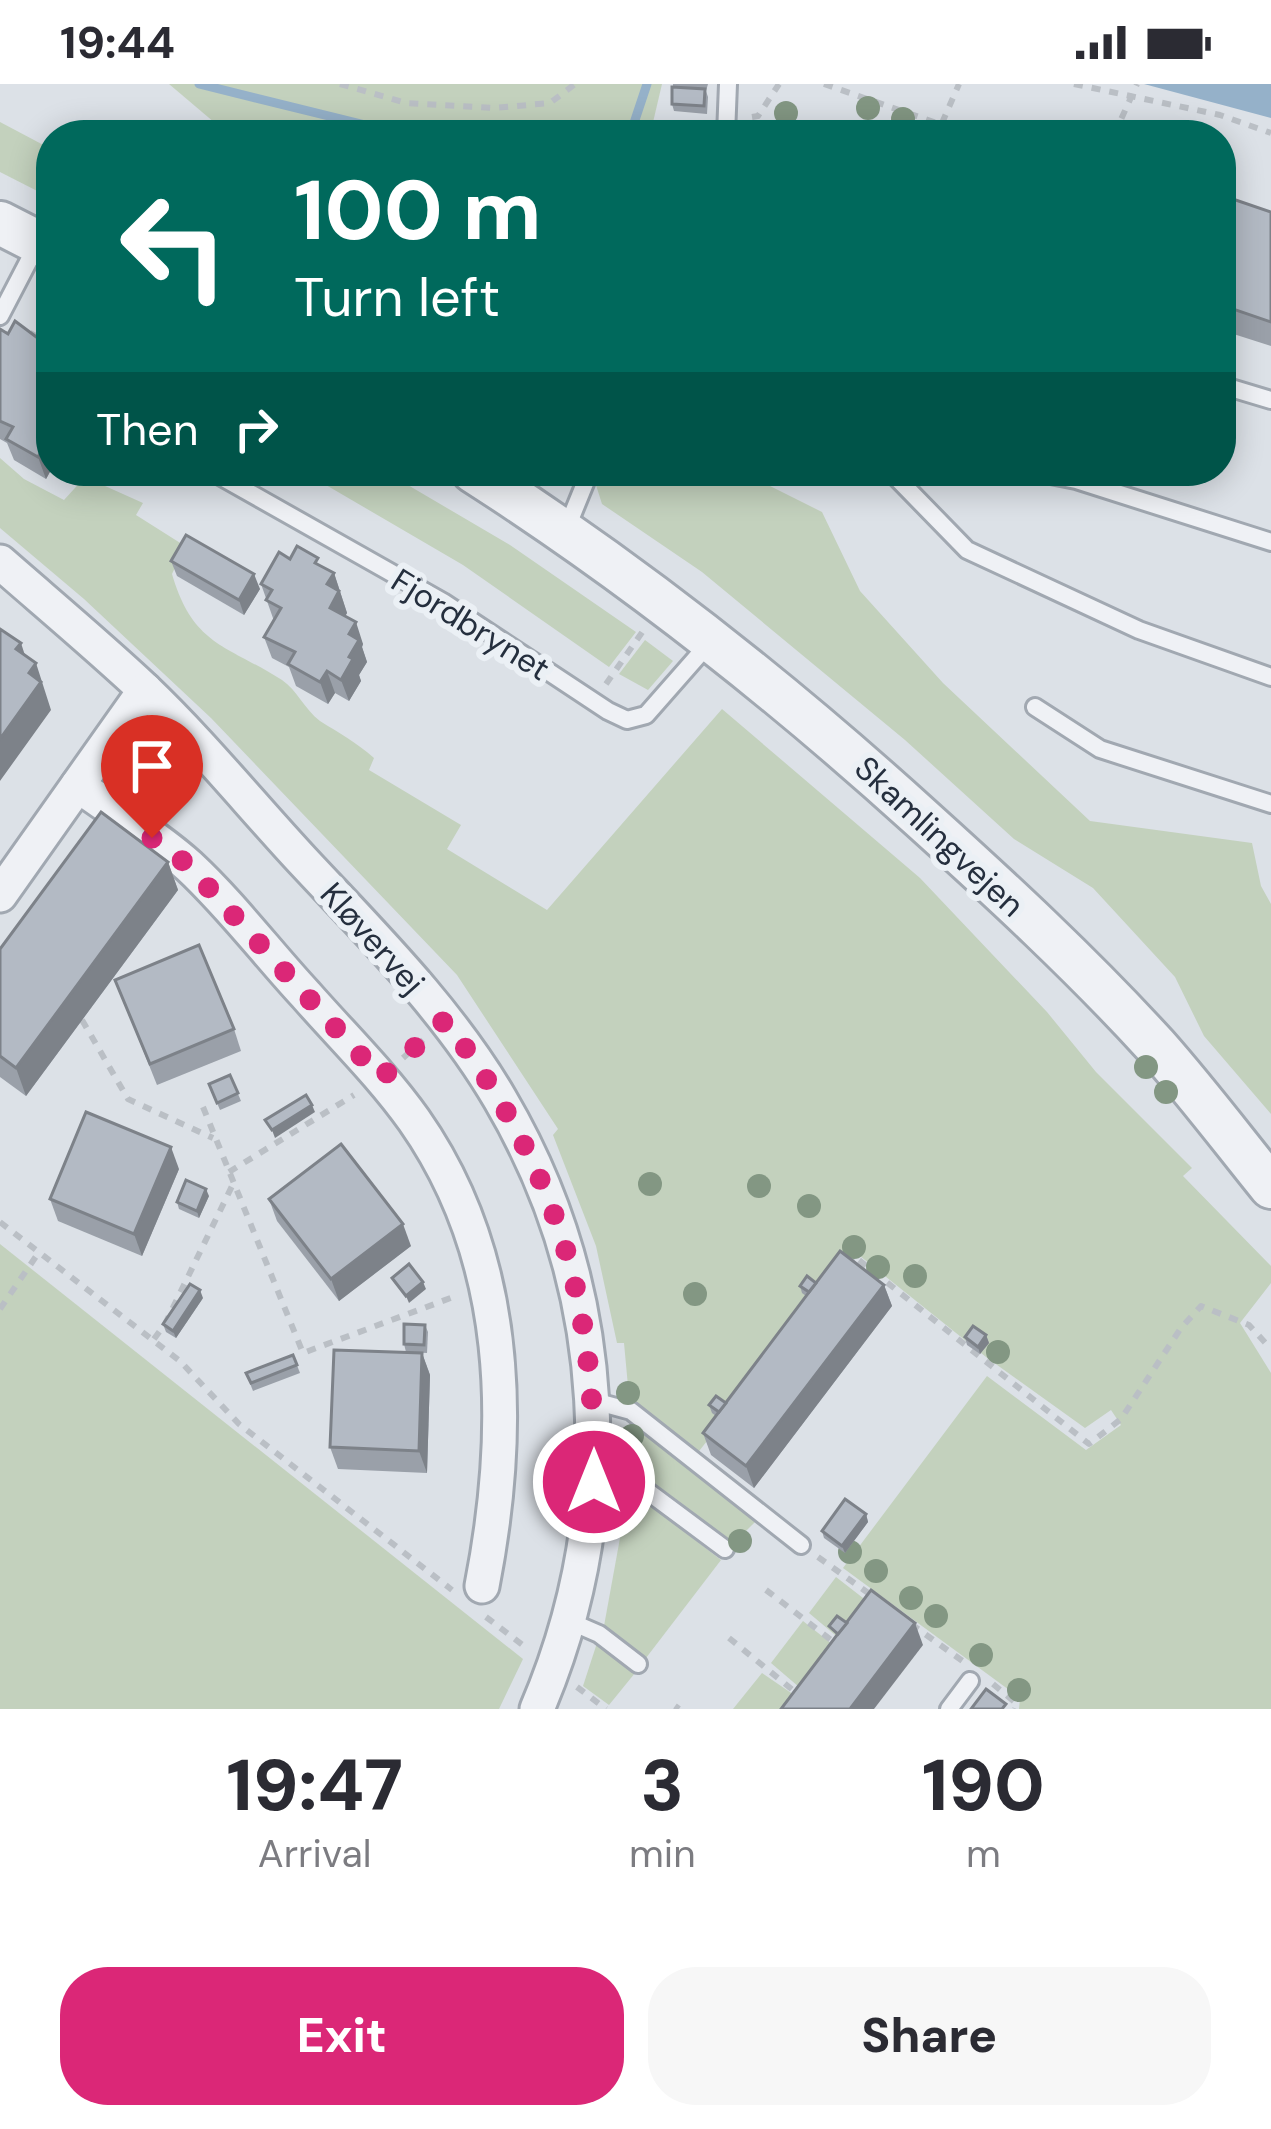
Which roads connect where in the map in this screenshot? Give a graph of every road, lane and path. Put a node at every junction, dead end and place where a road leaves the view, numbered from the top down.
1 (340, 84) edge
2 (574, 84) edge
3 (728, 84) edge
4 (779, 84) edge
5 (824, 84) edge
6 (959, 84) edge
7 (1074, 84) edge
8 (1137, 84) edge
9 (1131, 96) junction
10 (727, 120) edge
11 (748, 120) edge
12 (933, 120) edge
13 (943, 120) edge
14 (1121, 120) edge
15 (1232, 120) edge
16 (1236, 121) edge
17 (1271, 133) edge
18 (0, 223) edge
19 (36, 241) edge
20 (36, 260) edge
21 (0, 316) edge
22 (17, 326) edge
23 (36, 336) edge
24 (1236, 390) edge
25 (1271, 400) edge
26 (238, 486) edge
27 (496, 486) edge
28 (584, 486) edge
29 (905, 486) edge
30 (1095, 486) edge
31 (566, 531) junction
32 (1271, 542) edge
33 (0, 562) edge
34 (662, 603) junction
35 (711, 640) junction
36 (1271, 677) edge
37 (145, 690) junction
38 (593, 701) junction
39 (1035, 707) dead end
40 (78, 785) junction
41 (1271, 804) edge
42 (0, 895) edge
43 (82, 1020) dead end
44 (445, 1020) junction
45 (381, 1078) junction
46 (203, 1107) dead end
47 (216, 1140) junction
48 (229, 1172) junction
49 (234, 1182) junction
50 (1271, 1187) edge
51 (0, 1222) edge
52 (39, 1252) junction
53 (840, 1274) edge
54 (485, 1285) junction
55 (0, 1309) edge
56 (957, 1339) junction
57 (153, 1340) junction
58 (953, 1349) dead end
59 (1271, 1349) edge
60 (594, 1401) junction
61 (594, 1482) junction
62 (801, 1545) joint
63 (725, 1549) dead end
64 (766, 1589) dead end
65 (474, 1598) junction
66 (880, 1602) edge
67 (896, 1613) edge
68 (569, 1622) junction
69 (728, 1638) dead end
70 (844, 1649) edge
71 (638, 1664) dead end
72 (554, 1670) junction
73 (974, 1676) joint
74 (990, 1682) dead end
75 (537, 1709) edge
76 (606, 1709) edge
77 (798, 1709) edge
78 (949, 1709) edge
79 (1015, 1709) edge

1 - 2 path
3 - 10 lane
4 - 11 path
5 - 12 path
6 - 13 path
7 - 9 path
8 - 9 path
9 - 14 path
9 - 15 path
16 - 17 path
18 - 19 street
20 - 21 lane
22 - 23 path
24 - 25 lane
26 - 38 lane, Fjordbrynet
27 - 31 street, Skamlingvejen
28 - 31 lane
29 - 36 lane
30 - 32 lane
31 - 34 street, Skamlingvejen
33 - 37 street, Kløvervej
34 - 35 street, Skamlingvejen
34 - 38 path
35 - 38 lane, Fjordbrynet
35 - 50 street, Skamlingvejen
37 - 40 street
37 - 44 street, Kløvervej
39 - 41 lane
40 - 42 street
40 - 45 street
43 - 47 path
44 - 45 path
44 - 60 street, Kløvervej
45 - 48 path
45 - 54 street
46 - 47 path
47 - 48 path
48 - 49 path
49 - 54 path
49 - 57 path
51 - 52 path
52 - 55 path
52 - 57 path
53 - 56 path
54 - 65 street
56 - 58 path
56 - 59 path
57 - 65 path
60 - 61 street, Kløvervej
60 - 62 lane
61 - 63 lane
61 - 68 street, Kløvervej
62 - 66 path
64 - 70 path
65 - 72 path
67 - 73 path
68 - 71 lane
68 - 72 street, Kløvervej
69 - 77 path
72 - 75 street, Kløvervej
72 - 76 path
73 - 78 lane
74 - 79 path

